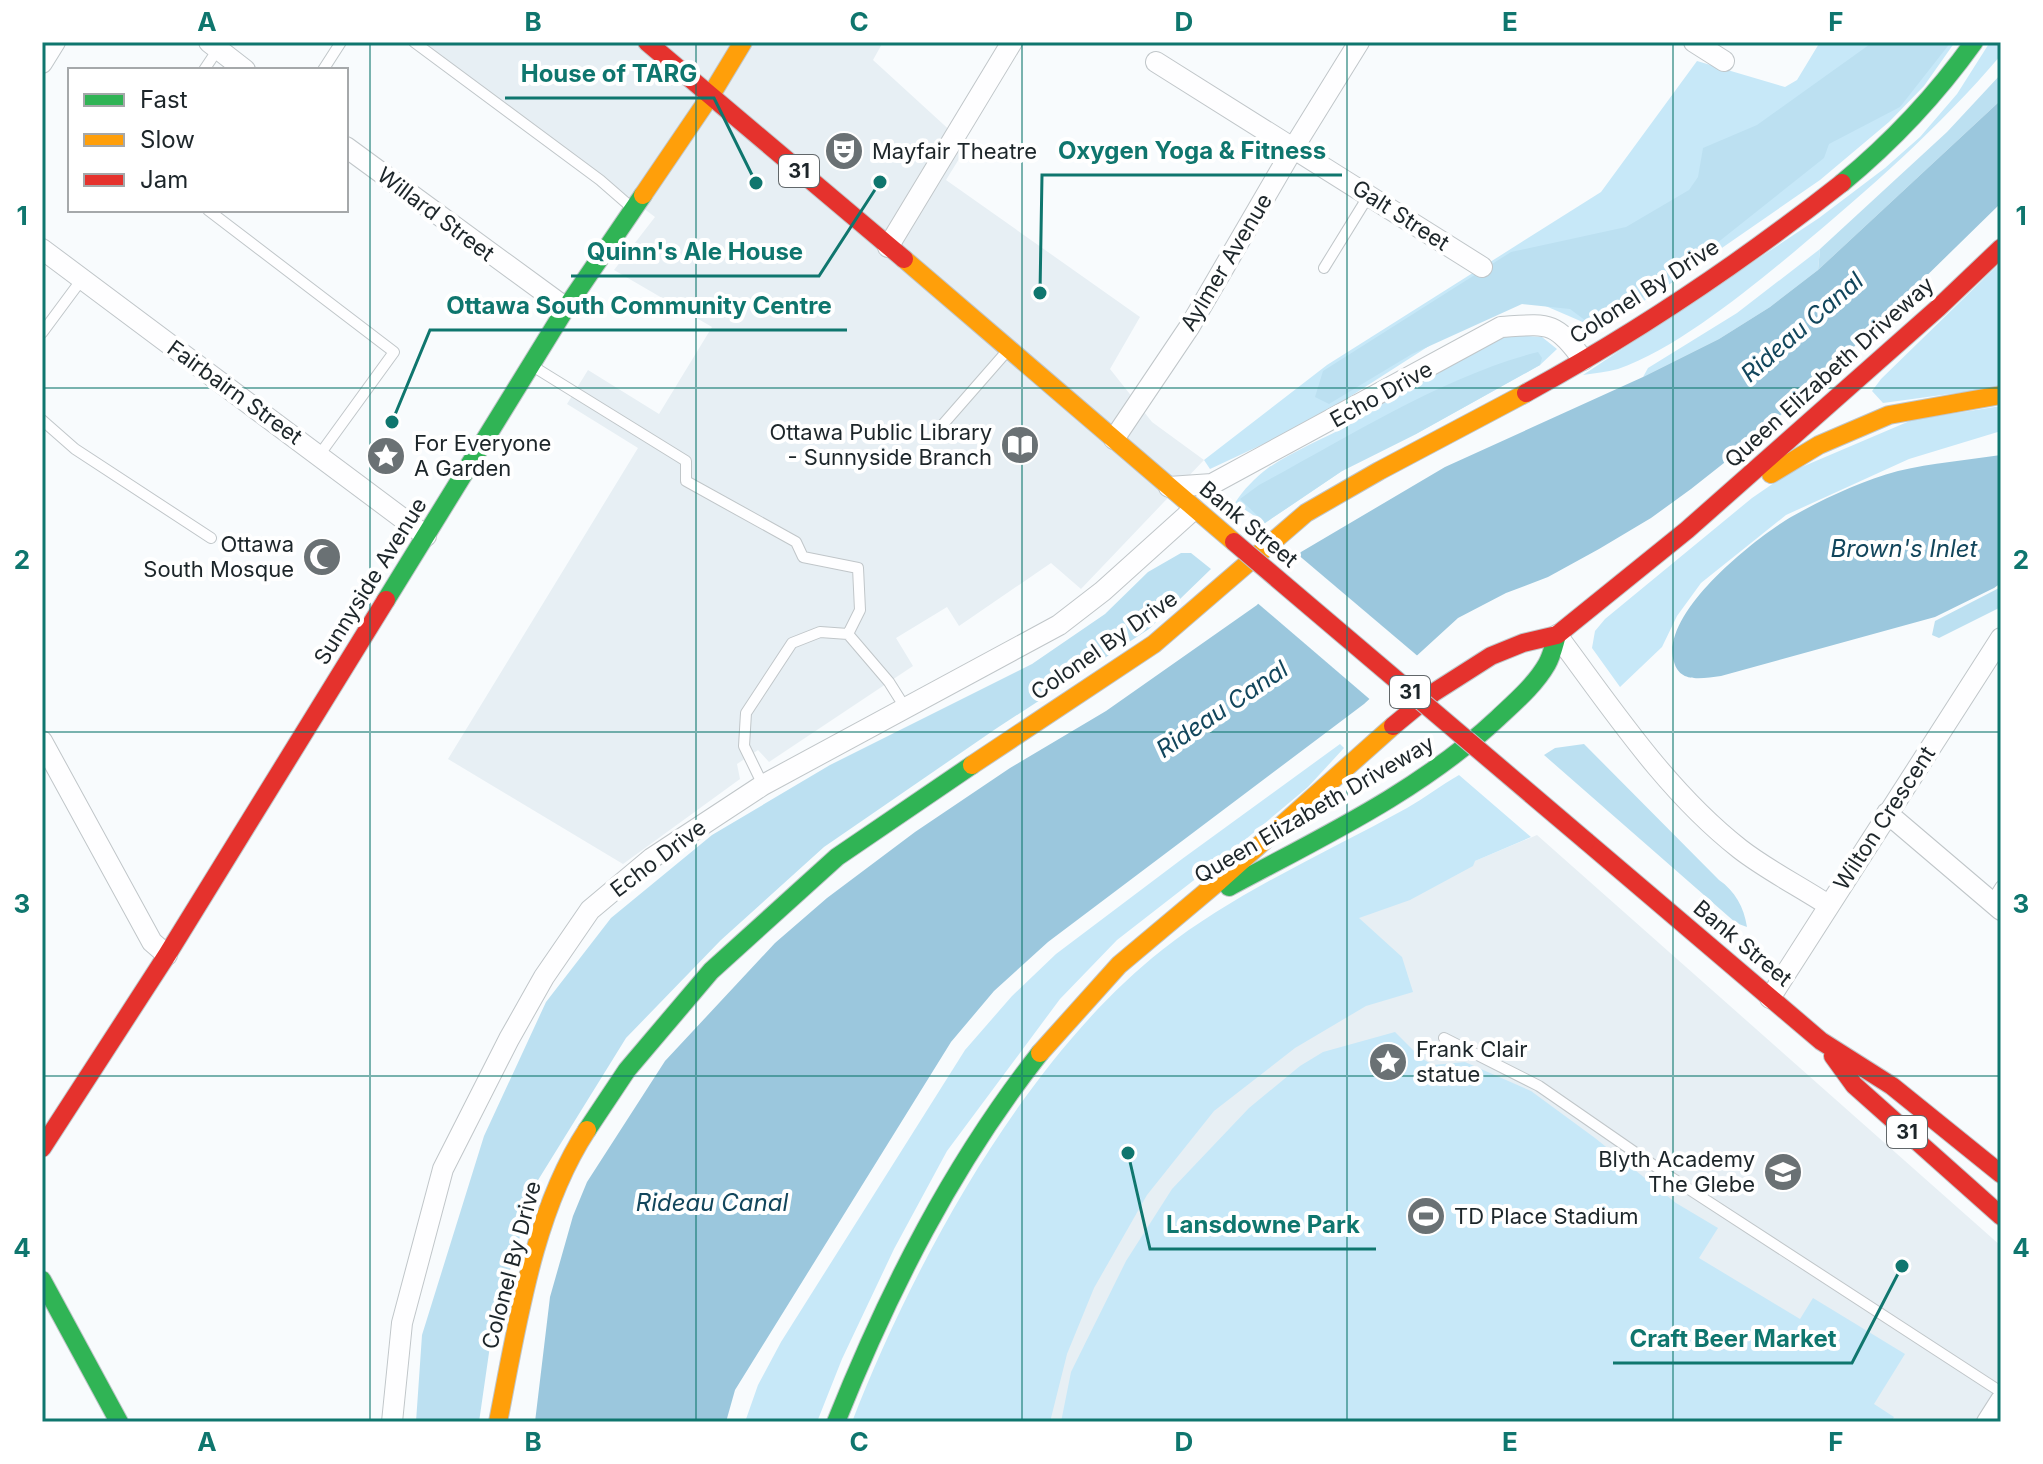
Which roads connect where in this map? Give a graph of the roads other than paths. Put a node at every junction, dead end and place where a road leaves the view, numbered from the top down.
1 (55, 42) edge
2 (341, 42) edge
3 (414, 42) edge
4 (647, 42) edge
5 (743, 42) edge
6 (1012, 42) edge
7 (1359, 42) edge
8 (1694, 42) edge
9 (1974, 42) edge
10 (213, 46) edge
11 (1724, 61) dead end
12 (1156, 62) dead end
13 (42, 63) edge
14 (205, 68) edge
15 (242, 68) edge
16 (324, 68) edge
17 (711, 95) junction
18 (1294, 147) junction
19 (348, 148) edge
20 (1369, 195) junction
21 (633, 208) junction
22 (211, 212) edge
23 (888, 247) junction
24 (2001, 248) edge
25 (42, 249) edge
26 (1482, 267) dead end
27 (1324, 268) dead end
28 (82, 279) junction
29 (566, 308) junction
30 (42, 333) edge
31 (1009, 348) junction
32 (1583, 360) junction
33 (531, 365) junction
34 (2001, 395) edge
35 (42, 420) edge
36 (938, 430) dead end
37 (1114, 439) junction
38 (320, 454) junction
39 (1169, 487) junction
40 (1194, 509) junction
41 (1687, 530) junction
42 (426, 536) junction
43 (211, 538) dead end
44 (848, 634) junction
45 (1557, 635) junction
46 (2001, 638) edge
47 (906, 709) junction
48 (42, 741) edge
49 (763, 785) junction
50 (1887, 813) junction
51 (1998, 899) edge
52 (1828, 905) junction
53 (1182, 912) junction
54 (167, 955) junction
55 (1770, 998) junction
56 (1444, 1038) dead end
57 (1821, 1041) junction
58 (42, 1148) edge
59 (2001, 1174) edge
60 (2001, 1216) edge
61 (42, 1280) edge
62 (2001, 1392) edge
63 (2001, 1400) edge
64 (119, 1422) edge
65 (392, 1422) edge
66 (498, 1422) edge
67 (836, 1422) edge
68 (1987, 1422) edge

1 - 13 street
2 - 16 lane
3 - 21 lane
4 - 17 main road, Bank Street / 31
5 - 17 main road, Sunnyside Avenue
6 - 23 street
7 - 18 street, Aylmer Avenue
8 - 11 street
9 - 32 main road, Colonel By Drive
10 - 14 lane
10 - 15 street
12 - 18 street, Galt Street
17 - 21 main road, Sunnyside Avenue
17 - 23 main road, Bank Street / 31
18 - 20 street, Galt Street
18 - 37 street, Aylmer Avenue
19 - 29 street, Willard Street
20 - 26 street, Galt Street
20 - 27 lane
21 - 29 main road, Sunnyside Avenue
22 - 38 lane
23 - 31 main road, Bank Street / 31
24 - 41 main road, Queen Elizabeth Driveway
25 - 28 street, Fairbairn Street
28 - 30 lane
28 - 38 street, Fairbairn Street
29 - 33 main road, Sunnyside Avenue
31 - 36 lane
31 - 37 main road, Bank Street / 31
32 - 39 street, Echo Drive
32 - 66 main road, Colonel By Drive
33 - 42 main road, Sunnyside Avenue
33 - 44 lane
34 - 41 main road, Queen Elizabeth Driveway
35 - 43 lane
37 - 39 main road, Bank Street / 31
38 - 42 street, Fairbairn Street
39 - 40 main road, Bank Street / 31
40 - 47 street, Echo Drive
40 - 55 main road, Bank Street / 31, bridge
41 - 45 main road, Queen Elizabeth Driveway
42 - 54 main road, Sunnyside Avenue
44 - 47 lane
44 - 49 lane
45 - 52 street
45 - 53 main road, Queen Elizabeth Driveway
45 - 53 main road, Queen Elizabeth Driveway
46 - 50 street, Wilton Crescent
47 - 49 street, Echo Drive
48 - 54 street
49 - 65 street, Echo Drive
50 - 51 street
50 - 52 street, Wilton Crescent
52 - 55 street, Wilton Crescent
53 - 67 main road, Queen Elizabeth Driveway
54 - 58 main road, Sunnyside Avenue
55 - 57 main road, Bank Street / 31
56 - 62 lane
57 - 59 main road, Bank Street / 31
57 - 60 main road, Bank Street / 31
61 - 64 main road
63 - 68 street

